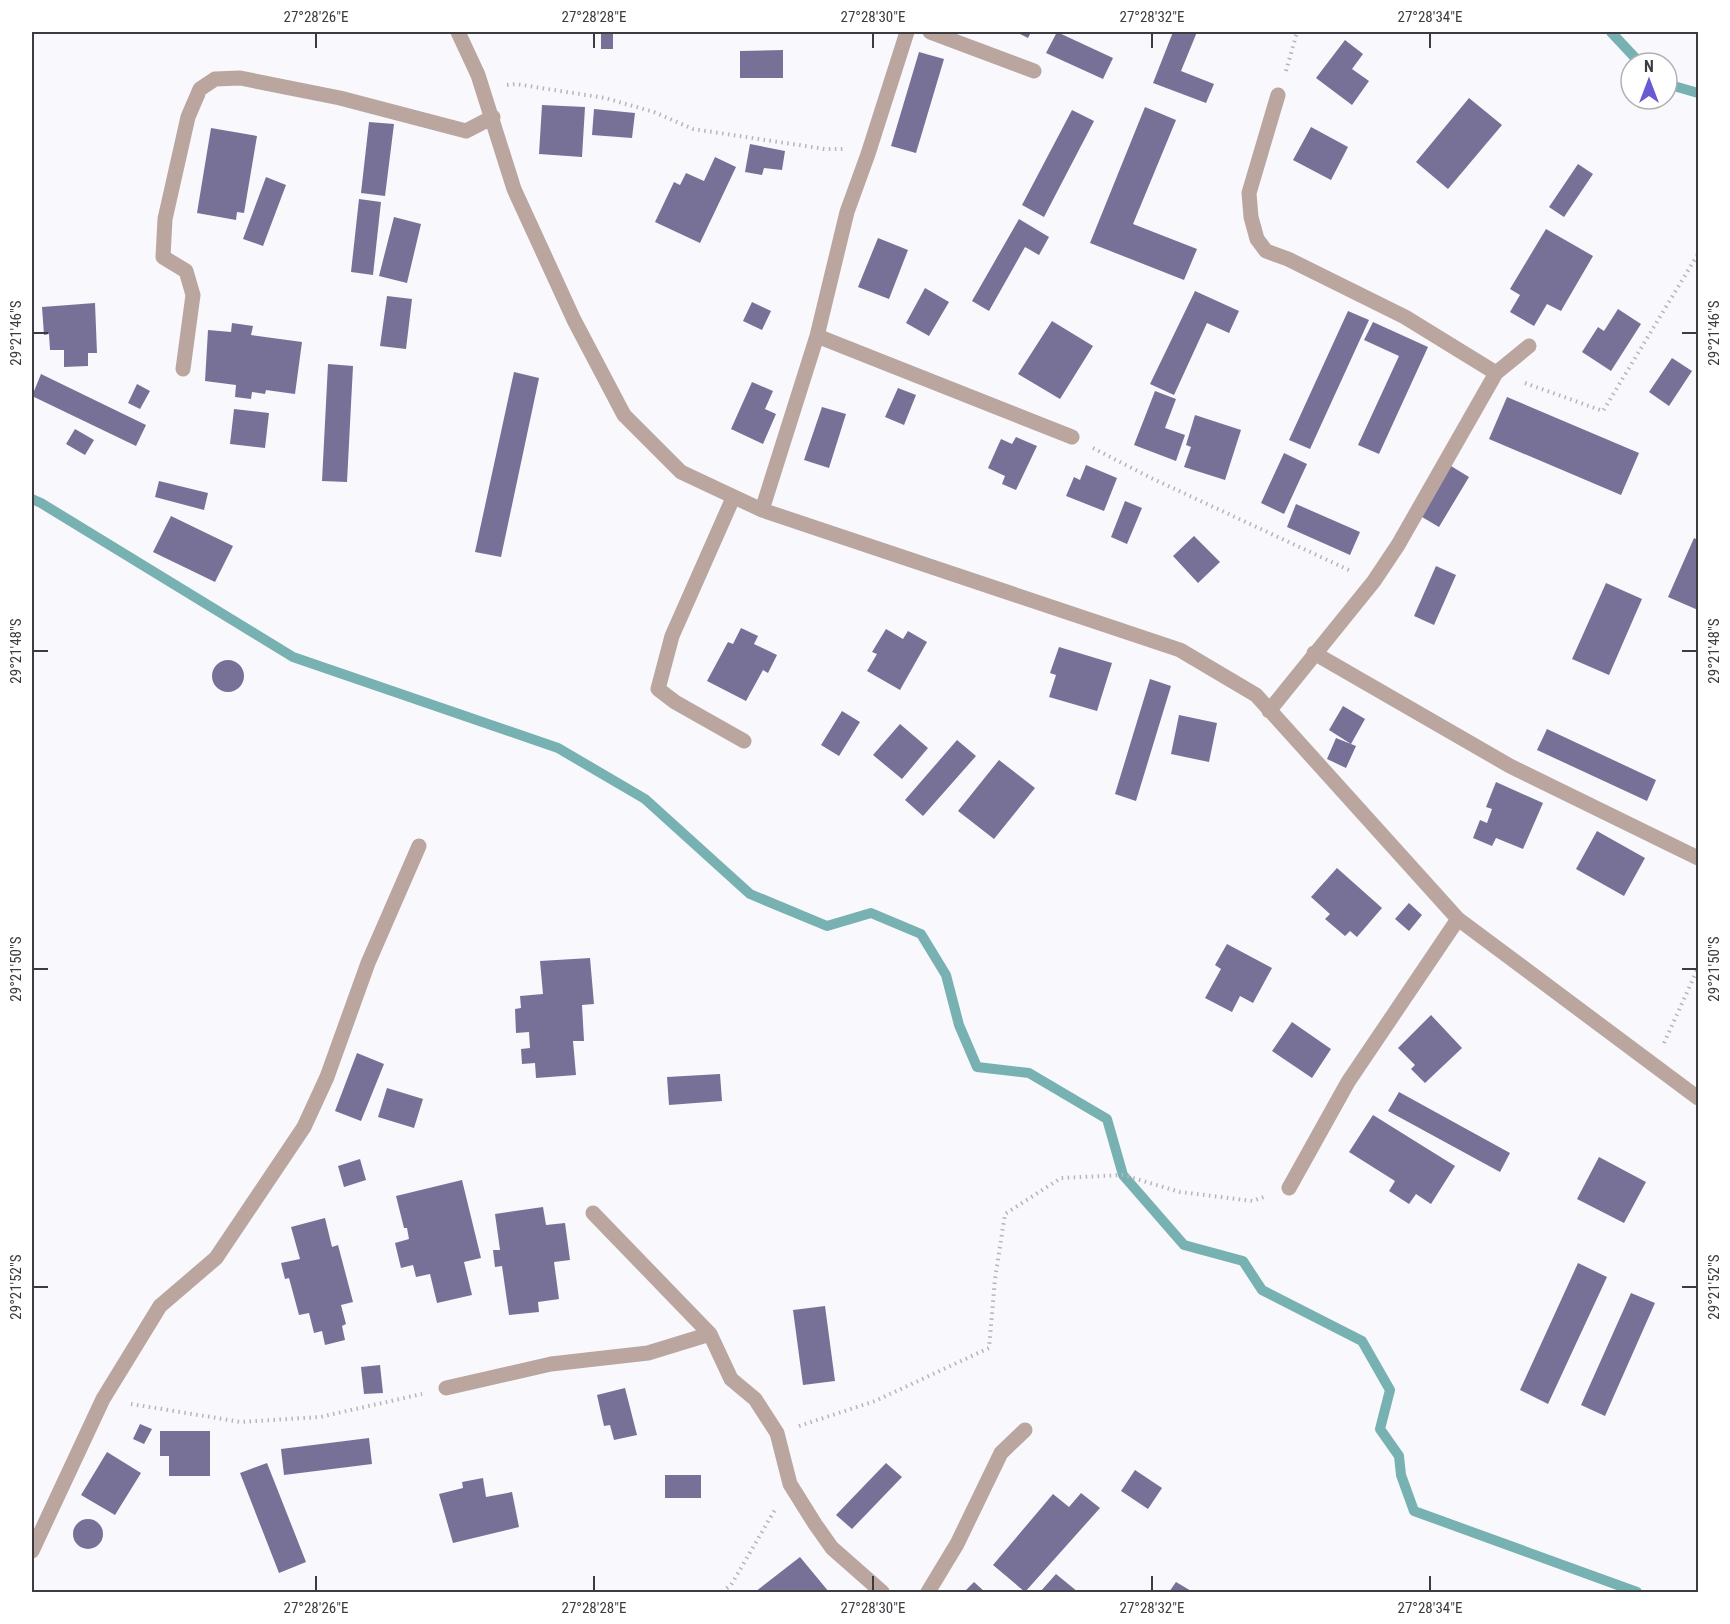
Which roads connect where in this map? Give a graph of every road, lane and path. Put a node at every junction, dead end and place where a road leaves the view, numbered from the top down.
1 (458, 32) edge
2 (907, 32) edge
3 (930, 32) edge
4 (1298, 32) edge
5 (1034, 71) dead end
6 (482, 89) junction
7 (1278, 95) joint
8 (493, 117) junction
9 (868, 154) junction
10 (1698, 254) edge
11 (817, 336) junction
12 (1529, 346) dead end
13 (183, 369) dead end
14 (1496, 373) junction
15 (1072, 437) joint
16 (733, 498) junction
17 (762, 510) junction
18 (1374, 581) junction
19 (1314, 652) junction
20 (1269, 711) junction
21 (744, 741) dead end
22 (419, 846) dead end
23 (1698, 858) edge
24 (1458, 919) junction
25 (1698, 968) edge
26 (1653, 1066) junction
27 (1698, 1098) edge
28 (1289, 1188) joint
29 (593, 1213) dead end
30 (710, 1334) junction
31 (446, 1388) joint
32 (103, 1399) junction
33 (1025, 1430) dead end
34 (777, 1433) junction
35 (790, 1484) junction
36 (32, 1551) edge
37 (722, 1593) edge
38 (882, 1593) edge
39 (928, 1593) edge

1 - 6 street
2 - 9 street
3 - 5 street
4 - 7 path
6 - 8 street
6 - 9 path
7 - 14 street
8 - 13 street
8 - 16 street
9 - 11 street
10 - 14 path
11 - 15 street
11 - 17 street
12 - 14 street
14 - 18 street
15 - 18 path
16 - 17 street
16 - 21 street
17 - 20 street
18 - 19 street
19 - 20 street
19 - 23 street
20 - 24 street
22 - 32 street
24 - 26 street
24 - 28 street
25 - 26 path
26 - 27 street
28 - 34 path
29 - 30 street
30 - 31 street
30 - 34 street
31 - 32 path
32 - 36 street
33 - 39 street
34 - 35 street
35 - 37 path
35 - 38 street

